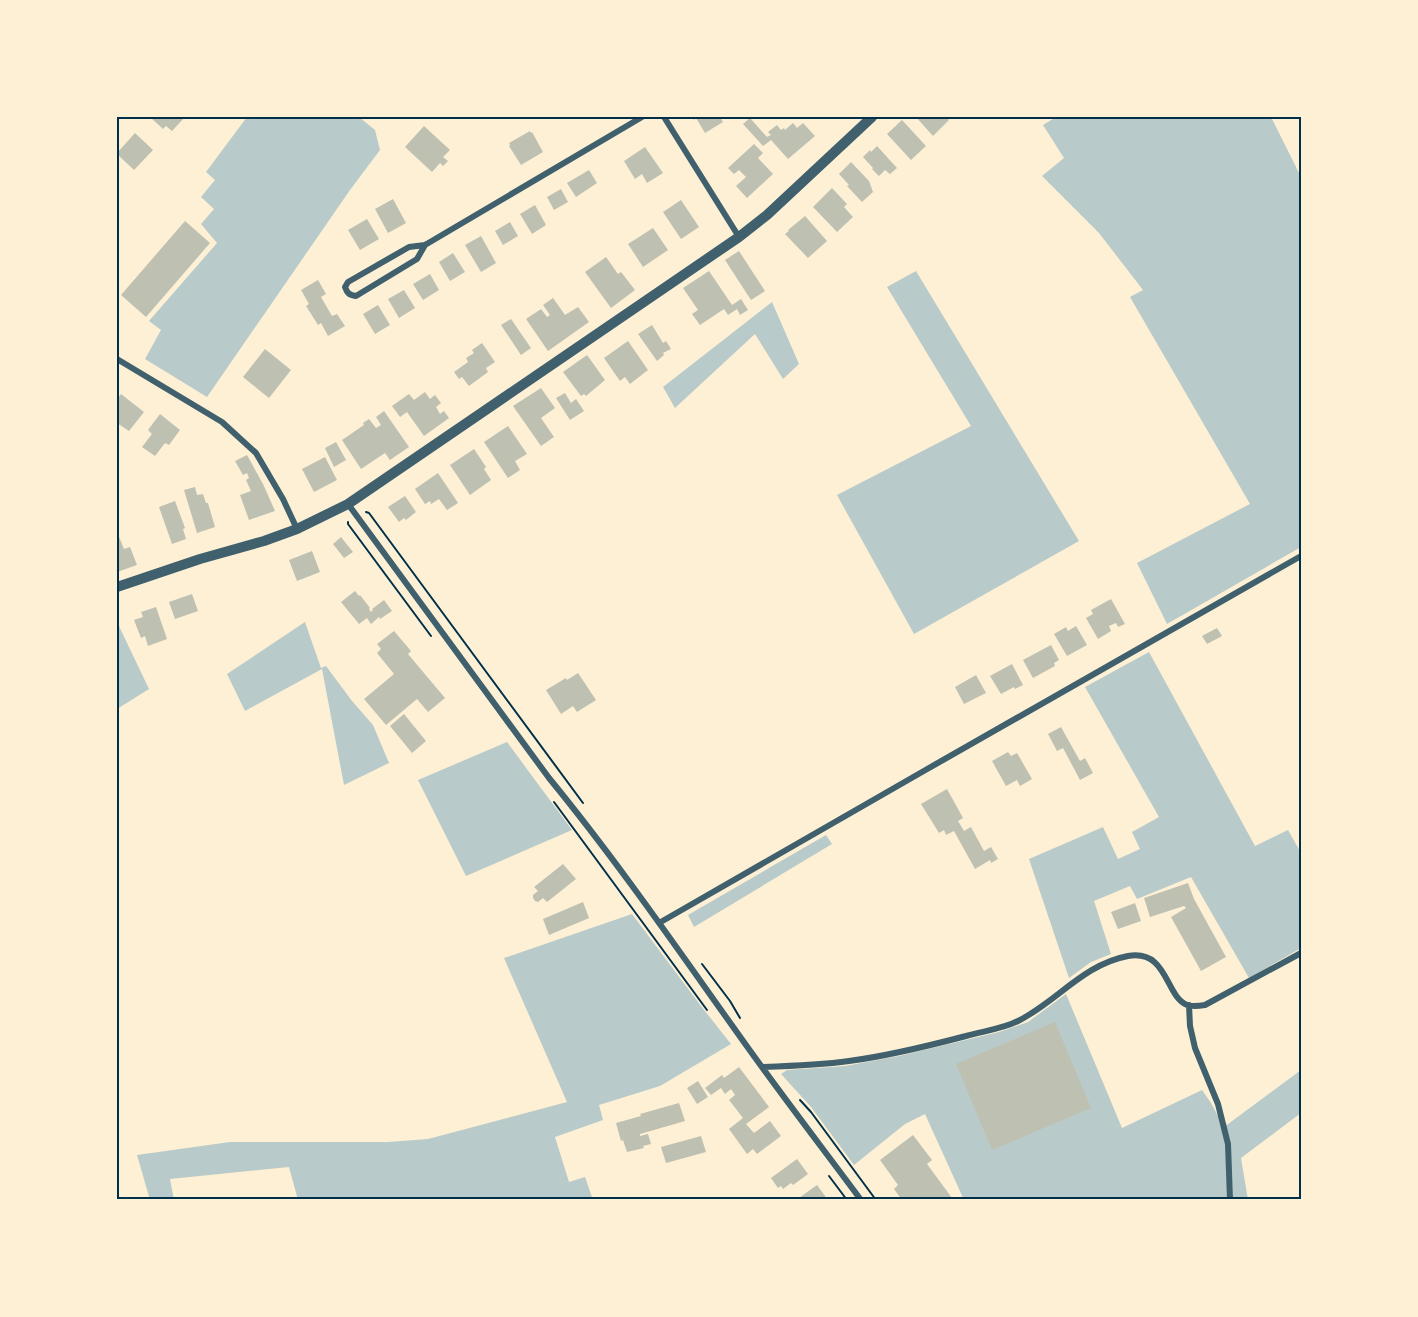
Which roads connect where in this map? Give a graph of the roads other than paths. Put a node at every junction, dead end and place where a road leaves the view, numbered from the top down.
1 (642, 117) edge
2 (664, 117) edge
3 (872, 117) edge
4 (739, 237) junction
5 (425, 245) junction
6 (117, 359) edge
7 (348, 504) junction
8 (297, 529) junction
9 (1301, 556) edge
10 (117, 587) edge
11 (659, 923) junction
12 (1301, 953) edge
13 (1189, 1005) junction
14 (762, 1067) junction
15 (861, 1200) edge
16 (1230, 1200) edge

1 - 5 street
2 - 4 street
3 - 4 street
4 - 7 street
5 - 5 street
6 - 8 street
7 - 8 street
7 - 11 street
8 - 10 street
9 - 11 street
11 - 14 street
12 - 13 street
13 - 14 street
13 - 16 street
14 - 15 street

